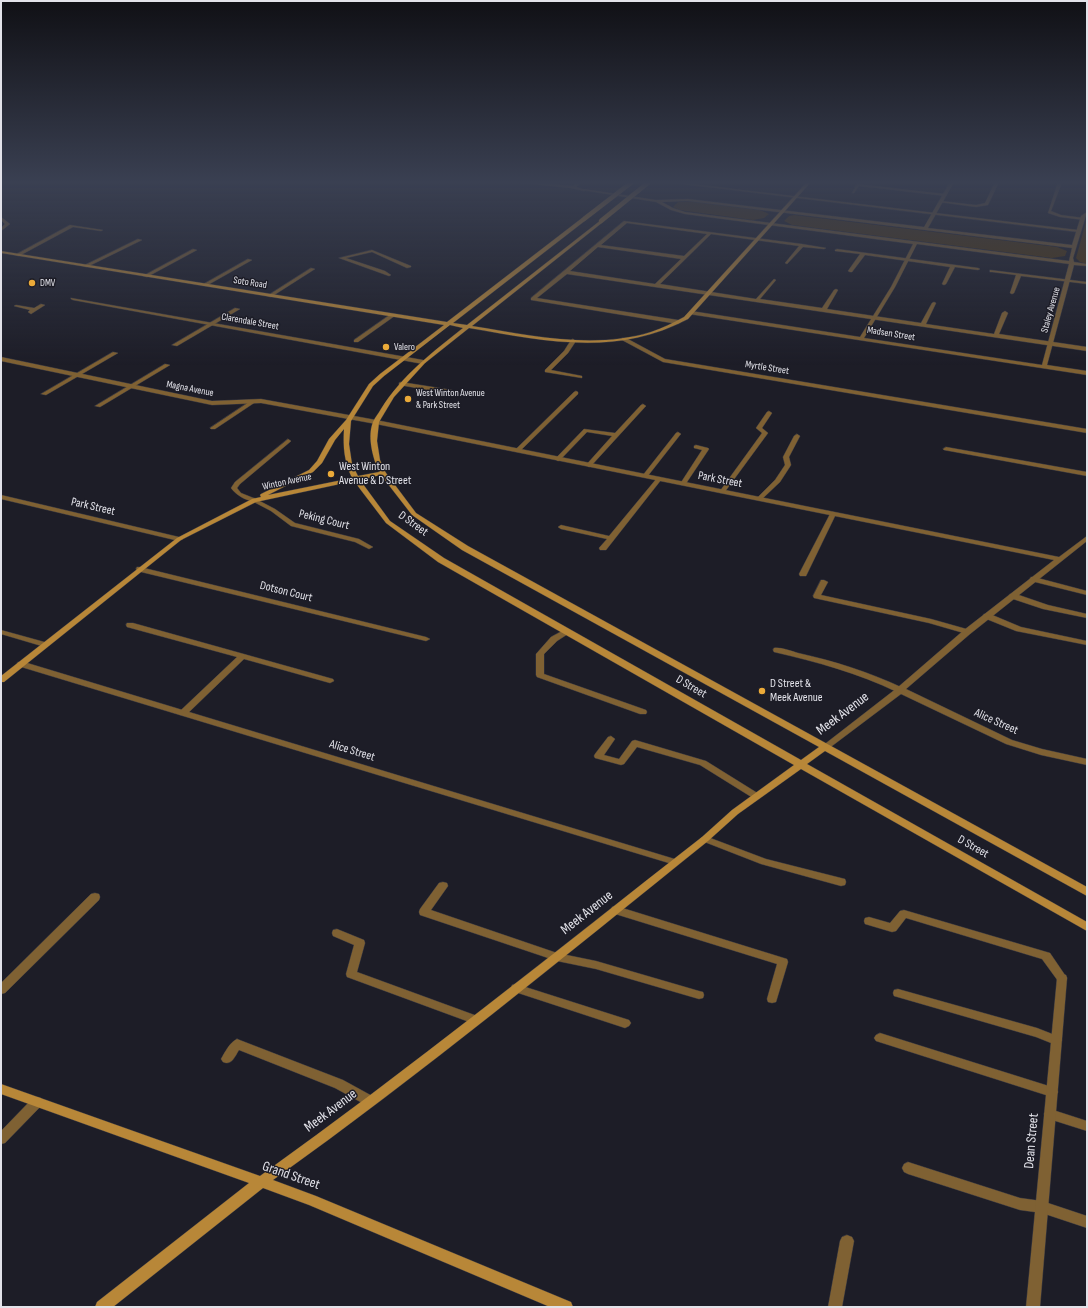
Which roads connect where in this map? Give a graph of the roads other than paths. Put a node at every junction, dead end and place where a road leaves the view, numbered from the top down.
1 (40, 243) edge
2 (134, 243) edge
3 (553, 243) edge
4 (573, 243) edge
5 (601, 243) edge
6 (700, 243) edge
7 (755, 243) edge
8 (785, 243) edge
9 (916, 243) joint
10 (1050, 243) edge
11 (1075, 243) edge
12 (802, 245) junction
13 (598, 246) junction
14 (1074, 246) junction
15 (824, 248) dead end
16 (195, 250) dead end
17 (838, 250) dead end
18 (1, 252) edge
19 (863, 254) junction
20 (17, 255) junction
21 (685, 258) junction
22 (907, 259) junction
23 (250, 260) dead end
24 (787, 263) dead end
25 (1072, 263) junction
26 (1087, 265) edge
27 (85, 266) junction
28 (953, 266) junction
29 (409, 267) dead end
30 (313, 269) dead end
31 (978, 269) dead end
32 (850, 271) dead end
33 (992, 271) dead end
34 (566, 272) junction
35 (1019, 274) junction
36 (389, 275) dead end
37 (145, 276) junction
38 (774, 280) dead end
39 (1068, 280) junction
40 (1087, 283) edge
41 (944, 284) dead end
42 (204, 285) junction
43 (657, 285) junction
44 (836, 290) dead end
45 (710, 292) junction
46 (1012, 293) dead end
47 (269, 296) junction
48 (73, 299) dead end
49 (757, 300) junction
50 (934, 303) dead end
51 (43, 305) dead end
52 (16, 306) dead end
53 (237, 309) dead end
54 (35, 310) junction
55 (824, 310) junction
56 (691, 313) junction
57 (1005, 313) dead end
58 (27, 314) dead end
59 (393, 316) junction
60 (874, 317) junction
61 (678, 322) junction
62 (211, 324) junction
63 (448, 324) junction
64 (923, 324) junction
65 (467, 328) junction
66 (996, 335) junction
67 (624, 339) junction
68 (861, 339) junction
69 (573, 341) junction
70 (356, 342) dead end
71 (1051, 343) junction
72 (175, 345) dead end
73 (1087, 349) edge
74 (115, 353) dead end
75 (1, 359) edge
76 (402, 359) junction
77 (423, 362) junction
78 (167, 365) dead end
79 (1044, 367) junction
80 (1087, 373) edge
81 (77, 375) junction
82 (580, 377) dead end
83 (402, 384) junction
84 (132, 386) junction
85 (452, 392) dead end
86 (576, 393) dead end
87 (44, 394) dead end
88 (252, 402) junction
89 (98, 406) dead end
90 (643, 406) dead end
91 (769, 413) dead end
92 (349, 419) junction
93 (376, 422) junction
94 (213, 428) dead end
95 (1087, 431) edge
96 (678, 434) dead end
97 (616, 435) junction
98 (797, 436) dead end
99 (288, 441) dead end
100 (696, 447) dead end
101 (946, 449) dead end
102 (518, 450) junction
103 (558, 458) junction
104 (589, 465) junction
105 (383, 474) junction
106 (1087, 474) edge
107 (645, 476) junction
108 (356, 479) junction
109 (659, 479) junction
110 (683, 484) junction
111 (722, 492) junction
112 (1, 497) edge
113 (759, 499) junction
114 (254, 500) junction
115 (833, 514) junction
116 (561, 527) dead end
117 (611, 538) junction
118 (1087, 538) edge
119 (179, 539) junction
120 (369, 547) dead end
121 (603, 548) dead end
122 (1059, 559) junction
123 (140, 569) junction
124 (803, 574) dead end
125 (1034, 580) junction
126 (824, 582) dead end
127 (1087, 593) edge
128 (1013, 596) junction
129 (987, 616) junction
130 (1087, 616) edge
131 (130, 625) dead end
132 (1, 632) edge
133 (567, 632) junction
134 (967, 632) junction
135 (426, 639) dead end
136 (1087, 643) edge
137 (45, 645) junction
138 (777, 650) dead end
139 (243, 656) junction
140 (21, 664) junction
141 (1, 680) edge
142 (330, 681) dead end
143 (900, 690) junction
144 (643, 712) dead end
145 (183, 713) junction
146 (611, 739) dead end
147 (825, 747) junction
148 (1087, 762) edge
149 (799, 765) junction
150 (756, 796) junction
151 (705, 839) junction
152 (675, 862) junction
153 (841, 882) dead end
154 (443, 886) dead end
155 (1087, 892) edge
156 (96, 897) dead end
157 (616, 910) junction
158 (869, 921) dead end
159 (1087, 927) edge
160 (337, 933) dead end
161 (556, 957) junction
162 (516, 988) junction
163 (1, 990) edge
164 (898, 992) dead end
165 (699, 995) dead end
166 (772, 998) dead end
167 (476, 1020) junction
168 (625, 1023) dead end
169 (880, 1038) dead end
170 (1056, 1040) junction
171 (226, 1059) dead end
172 (1, 1089) edge
173 (1052, 1092) junction
174 (370, 1101) junction
175 (37, 1102) junction
176 (1050, 1114) junction
177 (1087, 1126) edge
178 (1, 1139) edge
179 (908, 1168) dead end
180 (261, 1182) junction
181 (1042, 1207) junction
182 (1087, 1222) edge
183 (847, 1241) dead end
184 (102, 1307) edge
185 (566, 1307) edge
186 (835, 1307) edge
187 (1033, 1307) edge

1 - 20 street
2 - 27 street
3 - 63 main road, bridge
4 - 65 main road, bridge
5 - 13 street
6 - 21 street
7 - 45 main road
8 - 12 street
9 - 22 street
9 - 25 street
10 - 14 street
11 - 14 street, Staley Avenue
12 - 15 street
12 - 24 street
13 - 21 street
13 - 34 street
14 - 25 street, Staley Avenue
16 - 37 street
17 - 19 street
18 - 20 main road, Soto Road
19 - 22 street
19 - 32 street
20 - 27 main road, Soto Road
21 - 43 street
22 - 28 street
22 - 60 street
23 - 42 street
25 - 26 street
25 - 39 street, Staley Avenue
27 - 37 main road, Soto Road
28 - 31 street
28 - 41 street
29 - 36 street
30 - 47 street
33 - 35 street
34 - 43 street
34 - 61 street
35 - 39 street
35 - 46 street
37 - 42 main road, Soto Road
38 - 49 street
39 - 40 street
39 - 71 street, Staley Avenue
42 - 47 main road, Soto Road
43 - 45 street
44 - 55 street
45 - 49 street
45 - 56 main road
47 - 59 main road, Soto Road
48 - 62 street, Clarendale Street
49 - 55 street
50 - 64 street
51 - 54 street
52 - 54 street
53 - 62 street
54 - 58 street
55 - 60 street
56 - 61 main road
56 - 68 street, Madsen Street
57 - 66 street
59 - 63 main road, Soto Road
59 - 70 street
60 - 64 street
60 - 68 street
61 - 67 main road
62 - 72 street
62 - 76 street, Clarendale Street
63 - 65 main road
63 - 76 main road
64 - 66 street
65 - 69 main road
65 - 77 main road
66 - 71 street
67 - 69 main road
67 - 95 street, Myrtle Street
68 - 79 street, Madsen Street
69 - 82 street
71 - 73 street
71 - 79 street, Staley Avenue
74 - 81 street
75 - 81 street, Magna Avenue
76 - 77 street, Clarendale Street
76 - 92 main road
77 - 83 main road
78 - 84 street
79 - 80 street, Madsen Street
81 - 84 street, Magna Avenue
81 - 87 street
83 - 85 street
83 - 93 main road
84 - 88 street, Magna Avenue
84 - 89 street
86 - 102 street
88 - 92 street, Magna Avenue
88 - 94 street
90 - 97 street
91 - 111 street
92 - 93 street, Magna Avenue
92 - 108 main road, D Street
92 - 114 main road
93 - 102 street, Park Street
93 - 105 main road
96 - 107 street
97 - 103 street
97 - 104 street
98 - 113 street
99 - 114 street, Peking Court
100 - 110 street
101 - 106 street
102 - 103 street, Park Street
103 - 104 street, Park Street
104 - 107 street, Park Street
105 - 108 main road, Winton Avenue
105 - 147 main road, D Street
107 - 109 street, Park Street
108 - 114 main road, Winton Avenue
108 - 133 main road, D Street
109 - 110 street, Park Street
109 - 117 street
110 - 111 street, Park Street
111 - 113 street, Park Street
112 - 119 street, Park Street
113 - 115 street, Park Street
114 - 119 main road, Winton Avenue
114 - 120 street, Peking Court
115 - 122 street, Park Street
115 - 124 street
116 - 117 street
117 - 121 street
118 - 122 street, Meek Avenue
119 - 123 main road, Winton Avenue
122 - 125 street, Meek Avenue
123 - 135 street, Dotson Court
123 - 137 main road, Winton Avenue
125 - 127 street
125 - 128 street, Meek Avenue
126 - 134 street
128 - 129 street, Meek Avenue
128 - 130 street
129 - 134 street, Meek Avenue
129 - 136 street
131 - 139 street
132 - 137 street
133 - 144 street
133 - 149 main road, D Street
134 - 143 street, Meek Avenue
137 - 140 main road, Winton Avenue
138 - 143 street, Alice Street
139 - 142 street
139 - 145 street
140 - 141 main road, Winton Avenue
140 - 145 street, Alice Street
143 - 147 street, Meek Avenue
143 - 148 street, Alice Street
145 - 152 street, Alice Street
146 - 150 street
147 - 149 main road, Meek Avenue
147 - 155 main road, D Street
149 - 150 main road, Meek Avenue
149 - 159 main road, D Street
150 - 151 main road, Meek Avenue
151 - 152 main road, Meek Avenue
151 - 153 street
152 - 157 main road, Meek Avenue
154 - 161 street
156 - 163 street
157 - 161 main road, Meek Avenue
157 - 166 street
158 - 170 street, Dean Street
160 - 167 street
161 - 162 main road, Meek Avenue
161 - 165 street
162 - 167 main road, Meek Avenue
162 - 168 street
164 - 170 street
167 - 174 main road, Meek Avenue
169 - 173 street
170 - 173 street, Dean Street
171 - 174 street
172 - 175 main road, Grand Street
173 - 176 street, Dean Street
174 - 180 main road, Meek Avenue
175 - 178 street
175 - 180 main road, Grand Street
176 - 177 street
176 - 181 street, Dean Street
179 - 181 street
180 - 184 main road, Meek Avenue
180 - 185 main road, Grand Street
181 - 182 street
181 - 187 street, Dean Street
183 - 186 street

